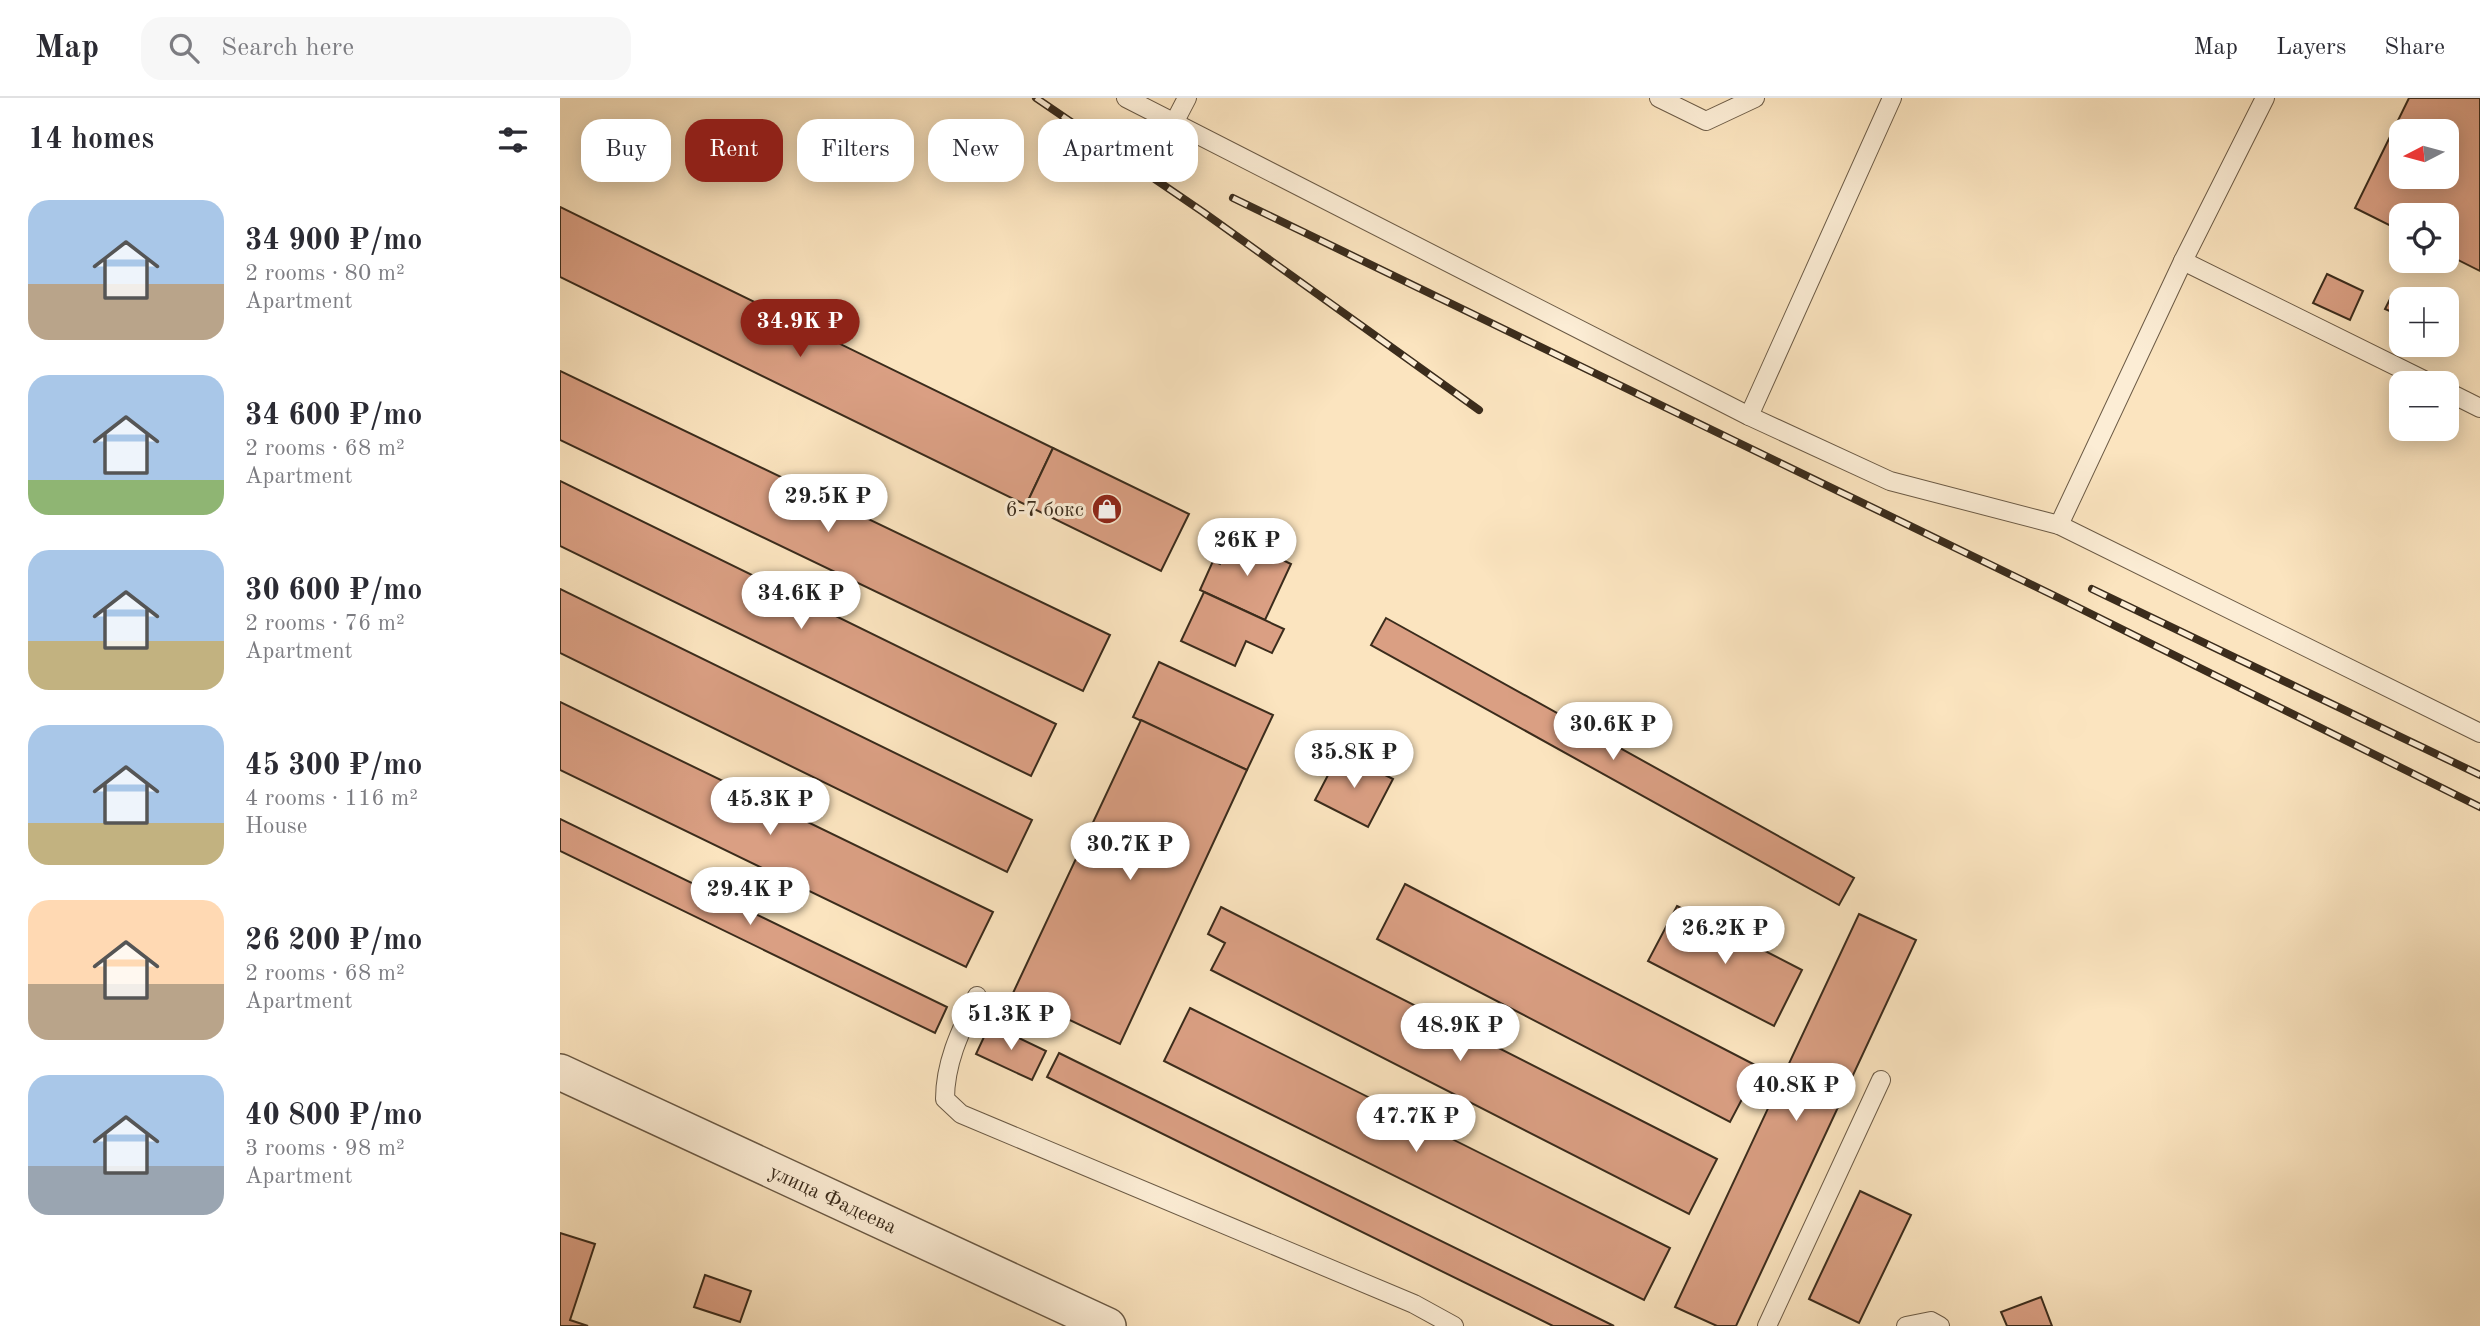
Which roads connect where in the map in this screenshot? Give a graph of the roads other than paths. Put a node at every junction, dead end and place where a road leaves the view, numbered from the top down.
1 (1126, 98) edge
2 (1187, 98) edge
3 (1659, 98) edge
4 (1755, 98) edge
5 (1892, 98) edge
6 (2264, 98) edge
7 (1166, 119) edge
8 (1176, 119) edge
9 (1198, 135) edge
10 (2183, 261) junction
11 (2406, 371) edge
12 (2459, 398) edge
13 (2480, 408) edge
14 (1749, 416) junction
15 (2059, 525) junction
16 (2480, 733) edge
17 (976, 996) dead end
18 (560, 1072) edge
19 (1881, 1080) dead end
20 (1108, 1326) edge
21 (1454, 1326) edge
22 (1767, 1326) edge
23 (1906, 1326) edge
24 (1940, 1326) edge

1 - 7 lane
2 - 8 lane
3 - 4 lane
5 - 14 lane
6 - 10 lane
9 - 14 lane
10 - 11 lane
10 - 15 lane
12 - 13 lane
14 - 15 lane
15 - 16 lane
17 - 21 lane
18 - 20 street, улица Фадеева
19 - 22 lane
23 - 24 lane

